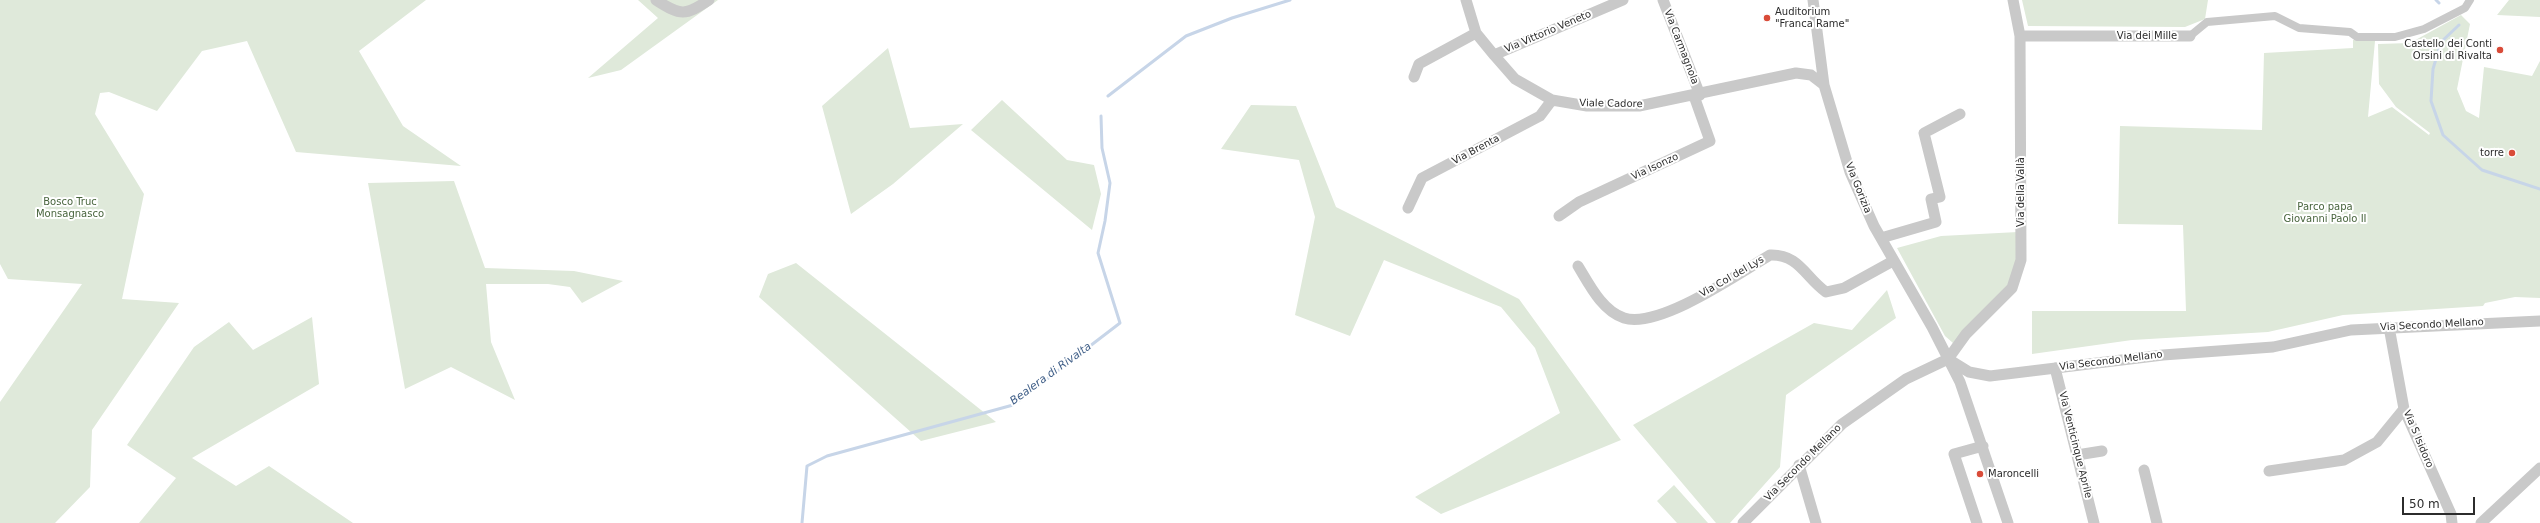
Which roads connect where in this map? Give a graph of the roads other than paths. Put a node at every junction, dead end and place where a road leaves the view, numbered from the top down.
1 (656, 0) edge
2 (710, 0) edge
3 (1466, 0) edge
4 (1623, 0) edge
5 (1663, 0) edge
6 (1813, 0) edge
7 (2013, 0) edge
8 (2470, 0) edge
9 (1476, 33) junction
10 (2020, 36) junction
11 (2190, 36) joint
12 (1494, 55) junction
13 (1414, 77) dead end
14 (1824, 85) junction
15 (1697, 95) junction
16 (1552, 100) junction
17 (1960, 114) dead end
18 (1408, 208) dead end
19 (1559, 216) dead end
20 (1881, 238) junction
21 (1893, 261) junction
22 (1578, 266) dead end
23 (2540, 321) edge
24 (2389, 327) junction
25 (1948, 359) junction
26 (2055, 368) junction
27 (2404, 409) junction
28 (1983, 446) junction
29 (2102, 451) dead end
30 (2077, 455) junction
31 (1799, 466) junction
32 (2540, 468) edge
33 (2144, 470) dead end
34 (2269, 471) dead end
35 (1744, 523) edge
36 (1816, 523) edge
37 (1977, 523) edge
38 (2008, 523) edge
39 (2094, 523) edge
40 (2157, 523) edge
41 (2452, 523) edge
42 (2481, 523) edge

1 - 2 street
3 - 9 street, Viale Cadore
4 - 12 street, Via Vittorio Veneto
5 - 15 street, Via Carmagnola
6 - 14 street, Via Gorizia
7 - 10 street, Via della Vallà
8 - 11 street, Via dei Mille
9 - 12 street, Viale Cadore
9 - 13 street
10 - 11 street, Via dei Mille
10 - 25 street, Via della Vallà
12 - 16 street, Viale Cadore
14 - 15 street, Viale Cadore
14 - 20 street, Via Gorizia
15 - 16 street, Viale Cadore
15 - 19 street, Via Isonzo
16 - 18 street, Via Brenta
17 - 20 street
20 - 21 street, Via Gorizia
21 - 22 street, Via Col del Lys
21 - 25 street, Via Gorizia
23 - 24 street, Via Secondo Mellano
24 - 26 street, Via Secondo Mellano
24 - 27 street, Via S Isidoro
25 - 26 street, Via Secondo Mellano
25 - 28 street, Via Gorizia
25 - 31 street, Via Secondo Mellano
26 - 30 street, Via Venticinque Aprile
27 - 34 street
27 - 41 street, Via S Isidoro
28 - 37 street
28 - 38 street, Via Gorizia
29 - 30 street
30 - 39 street, Via Venticinque Aprile
31 - 35 street, Via Secondo Mellano
31 - 36 street
32 - 42 street
33 - 40 street

